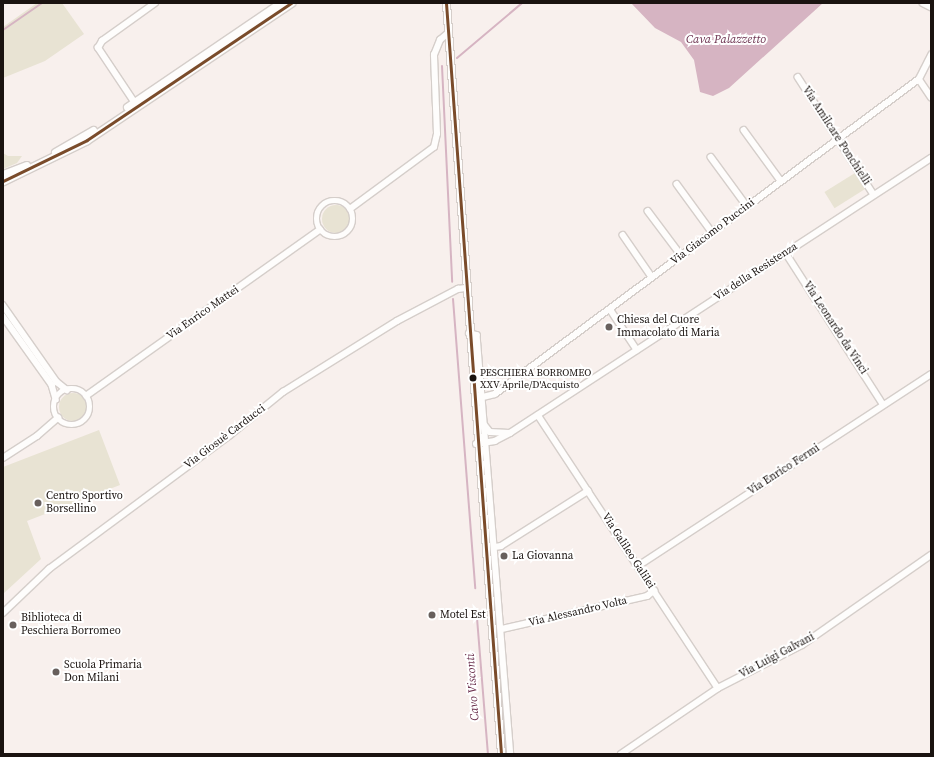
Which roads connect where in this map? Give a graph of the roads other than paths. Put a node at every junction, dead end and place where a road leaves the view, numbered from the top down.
1 (280, 3) edge
2 (291, 3) edge
3 (446, 3) edge
4 (923, 3) edge
5 (151, 4) edge
6 (931, 7) edge
7 (448, 33) junction
8 (931, 55) edge
9 (798, 77) dead end
10 (919, 79) junction
11 (931, 97) edge
12 (134, 102) junction
13 (744, 130) dead end
14 (838, 139) junction
15 (710, 157) dead end
16 (931, 158) edge
17 (3, 174) edge
18 (3, 181) edge
19 (781, 182) junction
20 (677, 184) dead end
21 (874, 195) junction
22 (747, 206) junction
23 (350, 209) junction
24 (648, 211) dead end
25 (320, 230) junction
26 (712, 232) junction
27 (623, 235) dead end
28 (786, 253) junction
29 (681, 255) junction
30 (652, 277) junction
31 (465, 288) junction
32 (3, 304) edge
33 (610, 308) junction
34 (3, 316) edge
35 (469, 333) junction
36 (637, 350) junction
37 (931, 374) edge
38 (67, 390) junction
39 (86, 396) junction
40 (473, 396) junction
41 (483, 397) junction
42 (56, 399) junction
43 (883, 404) junction
44 (538, 415) junction
45 (58, 418) junction
46 (486, 426) junction
47 (510, 433) junction
48 (487, 442) junction
49 (476, 444) junction
50 (3, 458) edge
51 (588, 490) junction
52 (495, 547) junction
53 (931, 555) edge
54 (638, 566) junction
55 (654, 591) junction
56 (3, 613) edge
57 (502, 629) junction
58 (718, 688) junction
59 (501, 754) edge
60 (511, 754) edge
61 (621, 754) edge

1 - 12 main road
2 - 18 main road
3 - 7 main road
4 - 6 street
5 - 12 street
7 - 23 street
7 - 31 main road
8 - 10 street, Via Giacomo Puccini
9 - 14 street, Via Amilcare Ponchielli
10 - 11 street
10 - 14 street, Via Giacomo Puccini
12 - 17 main road
13 - 19 street
14 - 19 street, Via Giacomo Puccini
14 - 21 street, Via Amilcare Ponchielli
15 - 22 street
16 - 21 street, Via della Resistenza
19 - 22 street, Via Giacomo Puccini
20 - 26 street
21 - 28 street, Via della Resistenza
22 - 26 street, Via Giacomo Puccini
23 - 25 street
23 - 25 street
24 - 29 street
25 - 39 street, Via Enrico Mattei
26 - 29 street, Via Giacomo Puccini
27 - 30 street
28 - 36 street, Via della Resistenza
28 - 43 street, Via Leonardo da Vinci
29 - 30 street, Via Giacomo Puccini
30 - 33 street, Via Giacomo Puccini
31 - 35 main road
31 - 56 street, Via Giosuè Carducci
32 - 38 street
33 - 36 street
33 - 41 street, Via Giacomo Puccini
34 - 42 street
35 - 40 main road
35 - 41 street
36 - 44 street, Via della Resistenza
37 - 43 street, Via Enrico Fermi
38 - 39 street
38 - 42 street
39 - 45 street
40 - 46 street
40 - 49 main road
41 - 46 street
42 - 45 street
43 - 54 street, Via Enrico Fermi
44 - 47 street, Via della Resistenza
44 - 51 street, Via Galileo Galilei
45 - 50 street
46 - 47 street
46 - 48 street
47 - 48 street, Via della Resistenza
48 - 49 street, Via della Resistenza
48 - 52 street
49 - 59 main road
51 - 52 street
51 - 54 street, Via Galileo Galilei
52 - 57 street
53 - 58 street, Via Luigi Galvani
54 - 55 street, Via Galileo Galilei
55 - 57 street, Via Alessandro Volta
55 - 58 street, Via Galileo Galilei
57 - 60 street
58 - 61 street, Via Luigi Galvani

